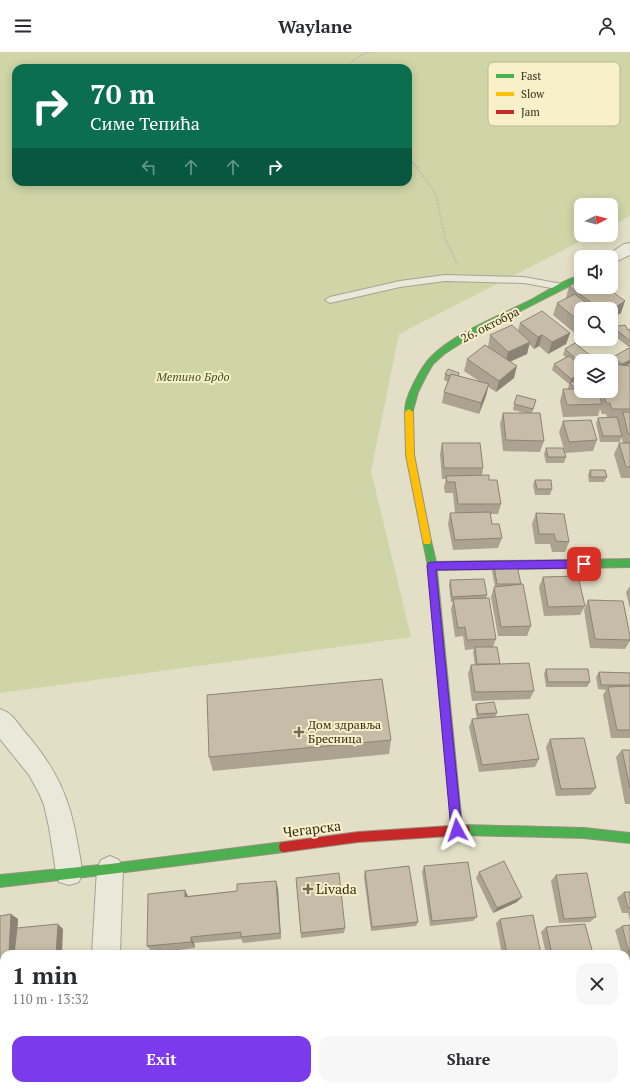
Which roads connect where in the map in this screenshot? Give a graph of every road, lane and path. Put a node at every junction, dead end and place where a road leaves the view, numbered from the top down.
1 (369, 52) edge
2 (350, 64) edge
3 (412, 161) edge
4 (630, 248) edge
5 (618, 255) edge
6 (465, 278) junction
7 (574, 281) edge
8 (562, 288) junction
9 (330, 300) dead end
10 (630, 563) edge
11 (432, 566) junction
12 (0, 720) edge
13 (457, 830) junction
14 (630, 838) edge
15 (110, 869) junction
16 (69, 872) junction
17 (0, 881) edge
18 (106, 950) edge

1 - 2 path
3 - 6 path
4 - 5 street
6 - 8 lane
6 - 9 lane
7 - 8 street, 26. октобра
8 - 11 street, 26. октобра
10 - 11 street
11 - 13 street, 26. октобра
12 - 16 street
13 - 14 street, Чегарска
13 - 15 street, Чегарска
15 - 16 street, Чегарска
15 - 18 street
16 - 17 street, Чегарска

